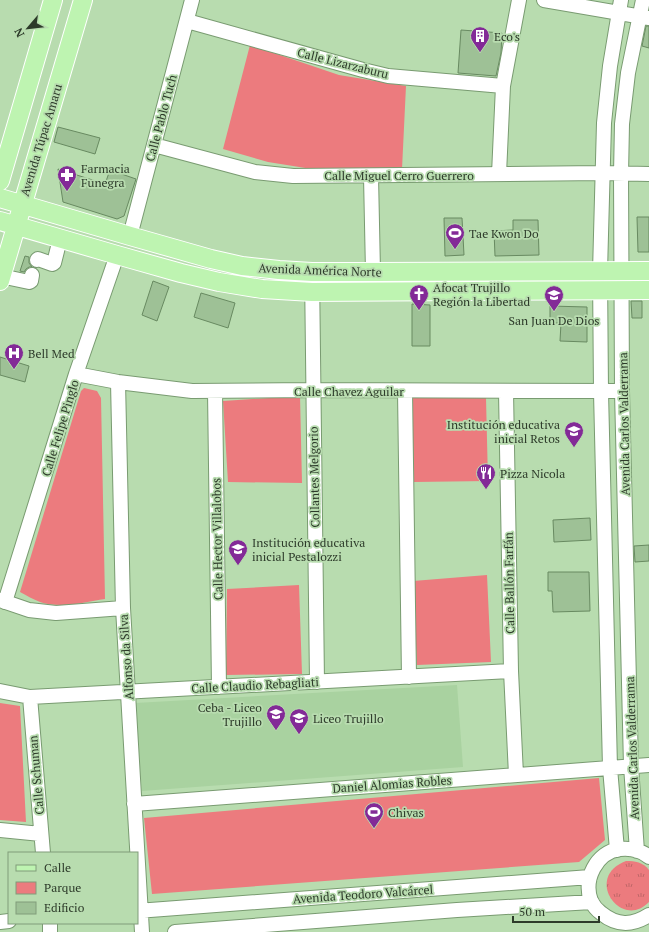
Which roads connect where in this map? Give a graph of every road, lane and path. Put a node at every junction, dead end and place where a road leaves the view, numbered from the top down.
1 (53, 0) edge
2 (82, 0) edge
3 (192, 0) edge
4 (519, 0) edge
5 (544, 0) edge
6 (643, 0) edge
7 (620, 6) edge
8 (644, 17) edge
9 (187, 21) junction
10 (503, 86) junction
11 (154, 145) junction
12 (602, 173) junction
13 (499, 174) junction
14 (621, 174) junction
15 (649, 174) edge
16 (371, 176) junction
17 (0, 181) edge
18 (0, 198) edge
19 (22, 204) junction
20 (65, 218) junction
21 (8, 223) edge
22 (130, 236) junction
23 (60, 239) junction
24 (116, 255) junction
25 (3, 257) edge
26 (37, 260) dead end
27 (312, 272) junction
28 (374, 272) junction
29 (600, 272) junction
30 (622, 272) junction
31 (649, 272) edge
32 (32, 275) dead end
33 (1, 278) edge
34 (622, 289) junction
35 (600, 290) junction
36 (649, 290) edge
37 (312, 292) junction
38 (76, 374) junction
39 (118, 382) junction
40 (313, 390) junction
41 (215, 391) junction
42 (405, 391) junction
43 (506, 391) junction
44 (622, 391) junction
45 (601, 392) junction
46 (3, 601) edge
47 (122, 608) junction
48 (511, 672) junction
49 (409, 677) junction
50 (317, 682) junction
51 (219, 687) junction
52 (0, 690) edge
53 (128, 692) junction
54 (30, 697) junction
55 (649, 765) edge
56 (631, 766) junction
57 (610, 768) junction
58 (516, 775) junction
59 (134, 804) junction
60 (0, 830) edge
61 (41, 834) junction
62 (617, 850) junction
63 (43, 852) edge
64 (136, 852) edge
65 (643, 854) edge
66 (590, 876) junction
67 (454, 887) junction
68 (138, 890) edge
69 (592, 902) junction
70 (226, 905) junction
71 (457, 910) junction
72 (139, 911) edge
73 (649, 915) edge
74 (632, 927) edge
75 (228, 930) edge
76 (142, 932) edge
77 (175, 932) edge

1 - 17 main road
2 - 19 main road, Avenida Túpac Amaru
3 - 9 street, Calle Pablo Tuch
4 - 10 street
5 - 7 street
6 - 8 street, Avenida Carlos Valderrama
7 - 8 street
7 - 12 street, Avenida Carlos Valderrama
8 - 14 street, Avenida Carlos Valderrama
9 - 10 street, Calle Lizarzaburu
9 - 11 street, Calle Pablo Tuch
10 - 13 street
11 - 16 street, Calle Miguel Cerro Guerrero
11 - 22 street, Calle Pablo Tuch
12 - 13 street, Calle Miguel Cerro Guerrero
12 - 14 street, Calle Miguel Cerro Guerrero
12 - 29 street, Avenida Carlos Valderrama
13 - 16 street, Calle Miguel Cerro Guerrero
14 - 15 street, Calle Miguel Cerro Guerrero
14 - 30 street, Avenida Carlos Valderrama
16 - 28 street
18 - 19 main road, Avenida América Norte
19 - 20 main road, Avenida América Norte
19 - 21 main road, Avenida Túpac Amaru
20 - 22 main road, Avenida América Norte
20 - 23 main road
21 - 23 main road, Avenida América Norte
21 - 25 main road, Avenida Túpac Amaru
22 - 27 main road, Avenida América Norte
23 - 24 main road, Avenida América Norte
23 - 26 street
24 - 37 main road, Avenida América Norte
24 - 38 street, Calle Felipe Pinglo
25 - 33 main road, Avenida Túpac Amaru
27 - 28 main road, Avenida América Norte
27 - 37 street, Collantes Melgorio
28 - 29 main road, Avenida América Norte
29 - 30 main road, Avenida América Norte
29 - 35 street, Avenida Carlos Valderrama
30 - 31 main road, Avenida América Norte
30 - 34 street, Avenida Carlos Valderrama
32 - 33 street
34 - 35 main road, Avenida América Norte
34 - 36 main road, Avenida América Norte
34 - 44 street, Avenida Carlos Valderrama
35 - 37 main road, Avenida América Norte
35 - 45 street, Avenida Carlos Valderrama
37 - 40 street, Collantes Melgorio
38 - 39 street, Calle Chavez Aguilar
38 - 46 street, Calle Felipe Pinglo
39 - 41 street, Calle Chavez Aguilar
39 - 47 street, Alfonso da Silva
40 - 41 street, Calle Chavez Aguilar
40 - 42 street, Calle Chavez Aguilar
40 - 50 street, Collantes Melgorio
41 - 51 street, Calle Hector Villalobos
42 - 43 street, Calle Chavez Aguilar
42 - 49 street
43 - 45 street, Calle Chavez Aguilar
43 - 48 street, Calle Ballón Farfán
44 - 45 street, Calle Chavez Aguilar
44 - 56 street, Avenida Carlos Valderrama
45 - 57 street, Avenida Carlos Valderrama
46 - 47 street
47 - 53 street, Alfonso da Silva
48 - 49 street, Calle Claudio Rebagliati
48 - 58 street, Calle Ballón Farfán
49 - 50 street, Calle Claudio Rebagliati
50 - 51 street, Calle Claudio Rebagliati
51 - 53 street, Calle Claudio Rebagliati
52 - 54 street, Calle Claudio Rebagliati
53 - 54 street, Calle Claudio Rebagliati
53 - 59 street, Alfonso da Silva
54 - 61 street, Calle Schuman
55 - 56 street, Daniel Alomias Robles
56 - 57 street, Daniel Alomias Robles
56 - 65 street, Avenida Carlos Valderrama
57 - 58 street, Daniel Alomias Robles
57 - 62 street, Avenida Carlos Valderrama
58 - 59 street, Daniel Alomias Robles
59 - 64 street, Alfonso da Silva
60 - 61 street
61 - 63 street, Calle Schuman
62 - 65 street
62 - 66 street
66 - 67 street, Avenida Teodoro Valcárcel
66 - 69 street
67 - 70 street, Avenida Teodoro Valcárcel
67 - 71 street
68 - 72 street, Alfonso da Silva
69 - 71 street, Avenida Teodoro Valcárcel
69 - 74 street
70 - 72 street, Avenida Teodoro Valcárcel
70 - 75 street
71 - 75 street, Avenida Teodoro Valcárcel
72 - 76 street, Alfonso da Silva
73 - 74 street
75 - 77 street, Avenida Teodoro Valcárcel

